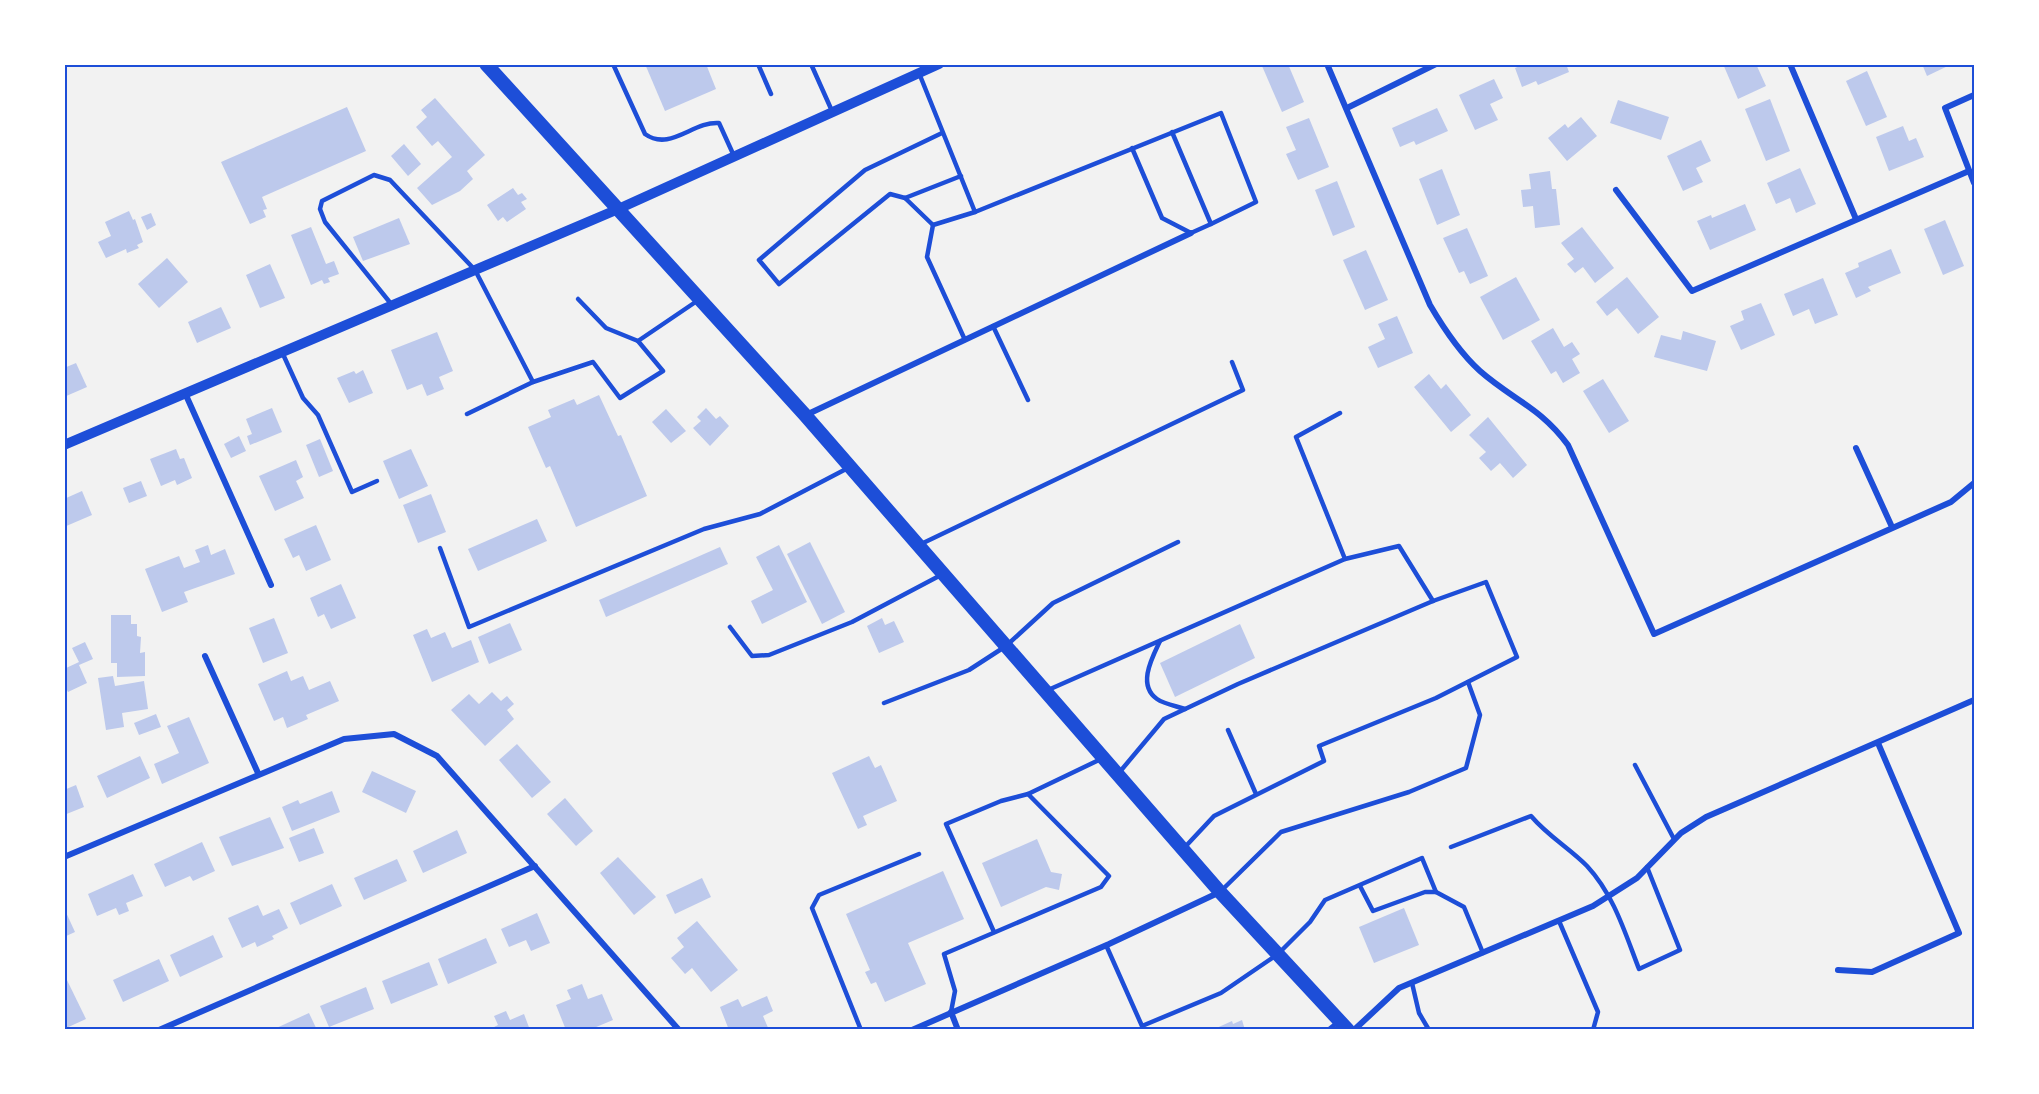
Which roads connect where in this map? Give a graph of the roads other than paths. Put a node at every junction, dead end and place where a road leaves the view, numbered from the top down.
1 (613, 64) edge
2 (758, 64) edge
3 (811, 64) edge
4 (939, 64) edge
5 (1327, 64) edge
6 (1436, 64) edge
7 (1790, 64) edge
8 (490, 65) edge
9 (919, 74) junction
10 (771, 94) dead end
11 (1974, 95) edge
12 (1347, 108) junction
13 (832, 112) junction
14 (1172, 132) junction
15 (942, 133) junction
16 (1132, 148) junction
17 (734, 156) junction
18 (1969, 171) junction
19 (961, 176) junction
20 (1974, 183) edge
21 (1616, 190) dead end
22 (905, 198) junction
23 (616, 210) junction
24 (975, 212) junction
25 (1856, 219) junction
26 (1211, 224) junction
27 (933, 225) junction
28 (1191, 233) junction
29 (475, 270) junction
30 (578, 299) dead end
31 (699, 300) junction
32 (392, 305) junction
33 (993, 326) junction
34 (964, 340) junction
35 (638, 341) junction
36 (282, 352) junction
37 (1232, 362) dead end
38 (533, 382) junction
39 (185, 393) junction
40 (1028, 400) dead end
41 (1340, 413) dead end
42 (467, 414) dead end
43 (805, 415) junction
44 (64, 445) edge
45 (1856, 448) dead end
46 (850, 467) junction
47 (377, 481) dead end
48 (1974, 483) edge
49 (1892, 527) junction
50 (1178, 542) dead end
51 (919, 546) junction
52 (440, 548) dead end
53 (1345, 559) junction
54 (944, 574) junction
55 (271, 585) dead end
56 (1433, 601) junction
57 (729, 627) dead end
58 (1160, 641) junction
59 (1006, 646) junction
60 (205, 656) dead end
61 (1468, 682) junction
62 (1046, 692) junction
63 (1974, 700) edge
64 (884, 703) dead end
65 (1185, 709) junction
66 (1228, 730) dead end
67 (1878, 743) junction
68 (1104, 758) junction
69 (1635, 765) dead end
70 (258, 773) junction
71 (1118, 774) junction
72 (1028, 794) junction
73 (1256, 794) junction
74 (1674, 839) junction
75 (1451, 847) dead end
76 (1183, 849) junction
77 (920, 854) dead end
78 (64, 857) edge
79 (535, 866) junction
80 (1647, 867) junction
81 (1360, 886) junction
82 (1220, 892) junction
83 (1436, 892) junction
84 (1610, 896) junction
85 (1558, 921) junction
86 (994, 932) junction
87 (1106, 945) junction
88 (1483, 952) junction
89 (1278, 954) junction
90 (1838, 970) dead end
91 (1412, 982) junction
92 (951, 1012) junction
93 (1344, 1025) edge
94 (1143, 1028) edge
95 (159, 1029) edge
96 (677, 1029) edge
97 (861, 1029) edge
98 (912, 1029) edge
99 (958, 1029) edge
100 (1328, 1029) edge
101 (1354, 1029) edge
102 (1429, 1029) edge
103 (1593, 1029) edge

1 - 17 lane
2 - 10 lane
3 - 13 lane
4 - 9 street
5 - 12 street
6 - 12 street
7 - 25 street
8 - 23 main road
9 - 13 street
9 - 15 lane
11 - 18 street
12 - 49 street
13 - 17 street
14 - 16 lane
14 - 26 lane
14 - 26 lane
15 - 19 lane
15 - 22 lane
16 - 24 lane
16 - 28 lane
17 - 23 street
18 - 20 street
18 - 25 street
19 - 22 lane
19 - 24 lane
21 - 25 street
22 - 27 lane
23 - 29 street
23 - 31 main road
24 - 27 lane
26 - 28 lane
27 - 34 lane
28 - 33 street
29 - 32 street
29 - 32 lane
29 - 38 lane
30 - 35 lane
31 - 35 lane
31 - 43 main road
32 - 36 street
33 - 34 street
33 - 40 lane
34 - 43 street
35 - 38 lane
36 - 39 street
36 - 47 lane
37 - 51 lane
38 - 42 lane
39 - 44 street
39 - 55 street
41 - 53 lane
43 - 46 main road
45 - 49 street
46 - 51 main road
46 - 52 lane
48 - 49 street
50 - 59 lane
51 - 54 main road
53 - 56 lane
53 - 58 lane
54 - 57 lane
54 - 59 main road
56 - 61 lane
56 - 65 lane
58 - 62 lane
58 - 65 lane
59 - 62 main road
59 - 64 lane
60 - 70 street
61 - 73 lane
61 - 82 lane
62 - 68 main road
63 - 67 street
65 - 71 lane
66 - 73 lane
67 - 74 street
67 - 90 street
68 - 71 main road
68 - 72 lane
69 - 74 lane
70 - 78 street
70 - 79 street
71 - 76 main road
72 - 86 lane
72 - 86 lane
73 - 76 lane
74 - 80 street
75 - 84 lane
76 - 82 main road
77 - 97 lane
79 - 95 street
79 - 96 street
80 - 84 street
80 - 84 lane
81 - 83 lane
81 - 83 lane
81 - 89 lane
82 - 87 street
82 - 89 main road
83 - 88 lane
84 - 85 street
85 - 88 street
85 - 103 lane
86 - 92 lane
87 - 92 street
87 - 94 lane
88 - 91 street
89 - 93 main road
89 - 94 lane
91 - 101 street
91 - 102 lane
92 - 98 street
92 - 99 street
93 - 100 lane

